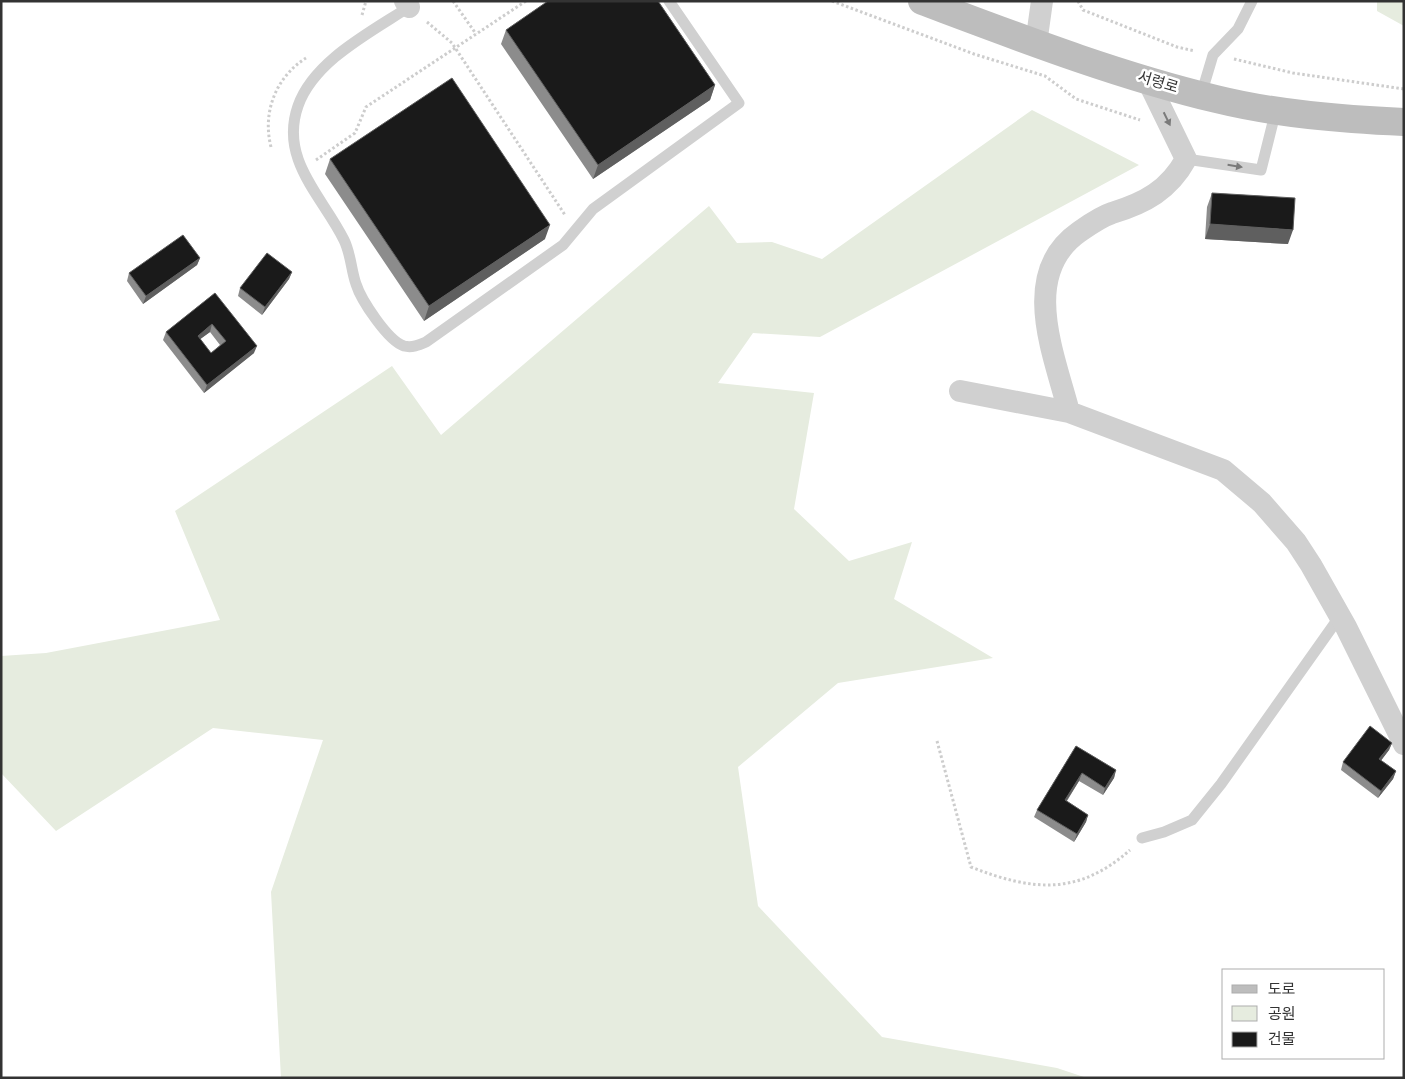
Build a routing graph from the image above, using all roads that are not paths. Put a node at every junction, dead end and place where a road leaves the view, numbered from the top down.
1 (669, 1) edge
2 (922, 1) edge
3 (1042, 1) edge
4 (1252, 1) edge
5 (411, 3) edge
6 (1036, 44) junction
7 (1147, 79) junction
8 (1201, 95) junction
9 (1276, 110) junction
10 (1404, 122) edge
11 (1186, 159) junction
12 (960, 391) dead end
13 (1069, 412) junction
14 (1340, 616) junction
15 (1404, 744) edge
16 (1142, 838) road end

1 - 5 lane
2 - 6 street, 서령로
3 - 6 street
4 - 8 lane
6 - 7 street, 서령로
7 - 8 street, 서령로
7 -> 11 street
8 - 9 street, 서령로
9 - 10 street, 서령로
11 -> 9 lane
11 - 13 street
12 - 13 street
13 - 14 street
14 - 15 street
14 - 16 lane

